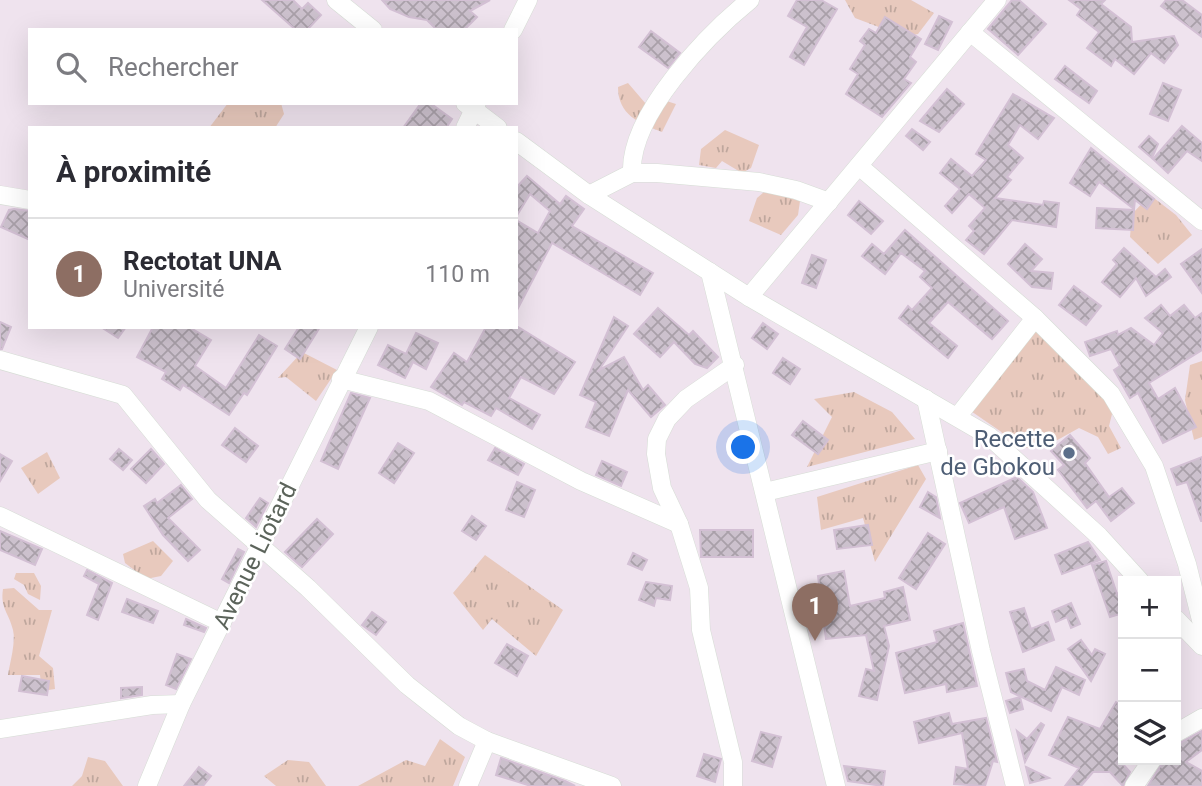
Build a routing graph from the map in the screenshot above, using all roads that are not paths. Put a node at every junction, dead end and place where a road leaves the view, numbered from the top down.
1 (336, 0) edge
2 (528, 0) edge
3 (750, 0) edge
4 (997, 0) edge
5 (371, 28) edge
6 (514, 28) edge
7 (970, 32) junction
8 (472, 105) edge
9 (466, 126) edge
10 (496, 126) edge
11 (518, 143) edge
12 (859, 166) junction
13 (632, 173) junction
14 (0, 195) edge
15 (589, 195) junction
16 (28, 200) edge
17 (829, 202) junction
18 (1202, 221) edge
19 (710, 272) junction
20 (750, 298) junction
21 (1035, 318) junction
22 (368, 329) edge
23 (0, 360) edge
24 (735, 365) junction
25 (341, 379) junction
26 (926, 398) junction
27 (958, 416) junction
28 (937, 450) junction
29 (765, 492) junction
30 (0, 516) edge
31 (680, 524) junction
32 (260, 548) junction
33 (1135, 576) edge
34 (222, 623) junction
35 (1193, 623) edge
36 (1202, 646) edge
37 (181, 704) junction
38 (1202, 718) edge
39 (0, 729) edge
40 (1181, 730) edge
41 (486, 741) junction
42 (1149, 765) edge
43 (147, 786) edge
44 (468, 786) edge
45 (612, 786) edge
46 (733, 786) edge
47 (835, 786) edge
48 (1015, 786) edge
49 (1134, 786) edge

1 - 5 street
2 - 6 street
3 - 13 street
4 - 7 street
7 - 12 street
7 - 18 street
8 - 9 street
8 - 10 street
11 - 15 street
12 - 17 street
12 - 21 street
13 - 15 street
13 - 17 street
14 - 16 street
15 - 19 street
17 - 20 street
19 - 20 street
19 - 24 street
20 - 26 street
21 - 27 street
21 - 35 street
22 - 25 street, Avenue Liotard
23 - 32 street
24 - 29 street
24 - 31 street
25 - 31 street
25 - 32 street, Avenue Liotard
26 - 27 street
26 - 28 street
27 - 33 street
28 - 29 street
28 - 48 street
29 - 47 street
30 - 34 street
31 - 46 street
32 - 34 street, Avenue Liotard
32 - 41 street
34 - 37 street, Avenue Liotard
35 - 36 street
37 - 39 street
37 - 43 street, Avenue Liotard
38 - 40 street
41 - 44 street
41 - 45 street
42 - 49 street

